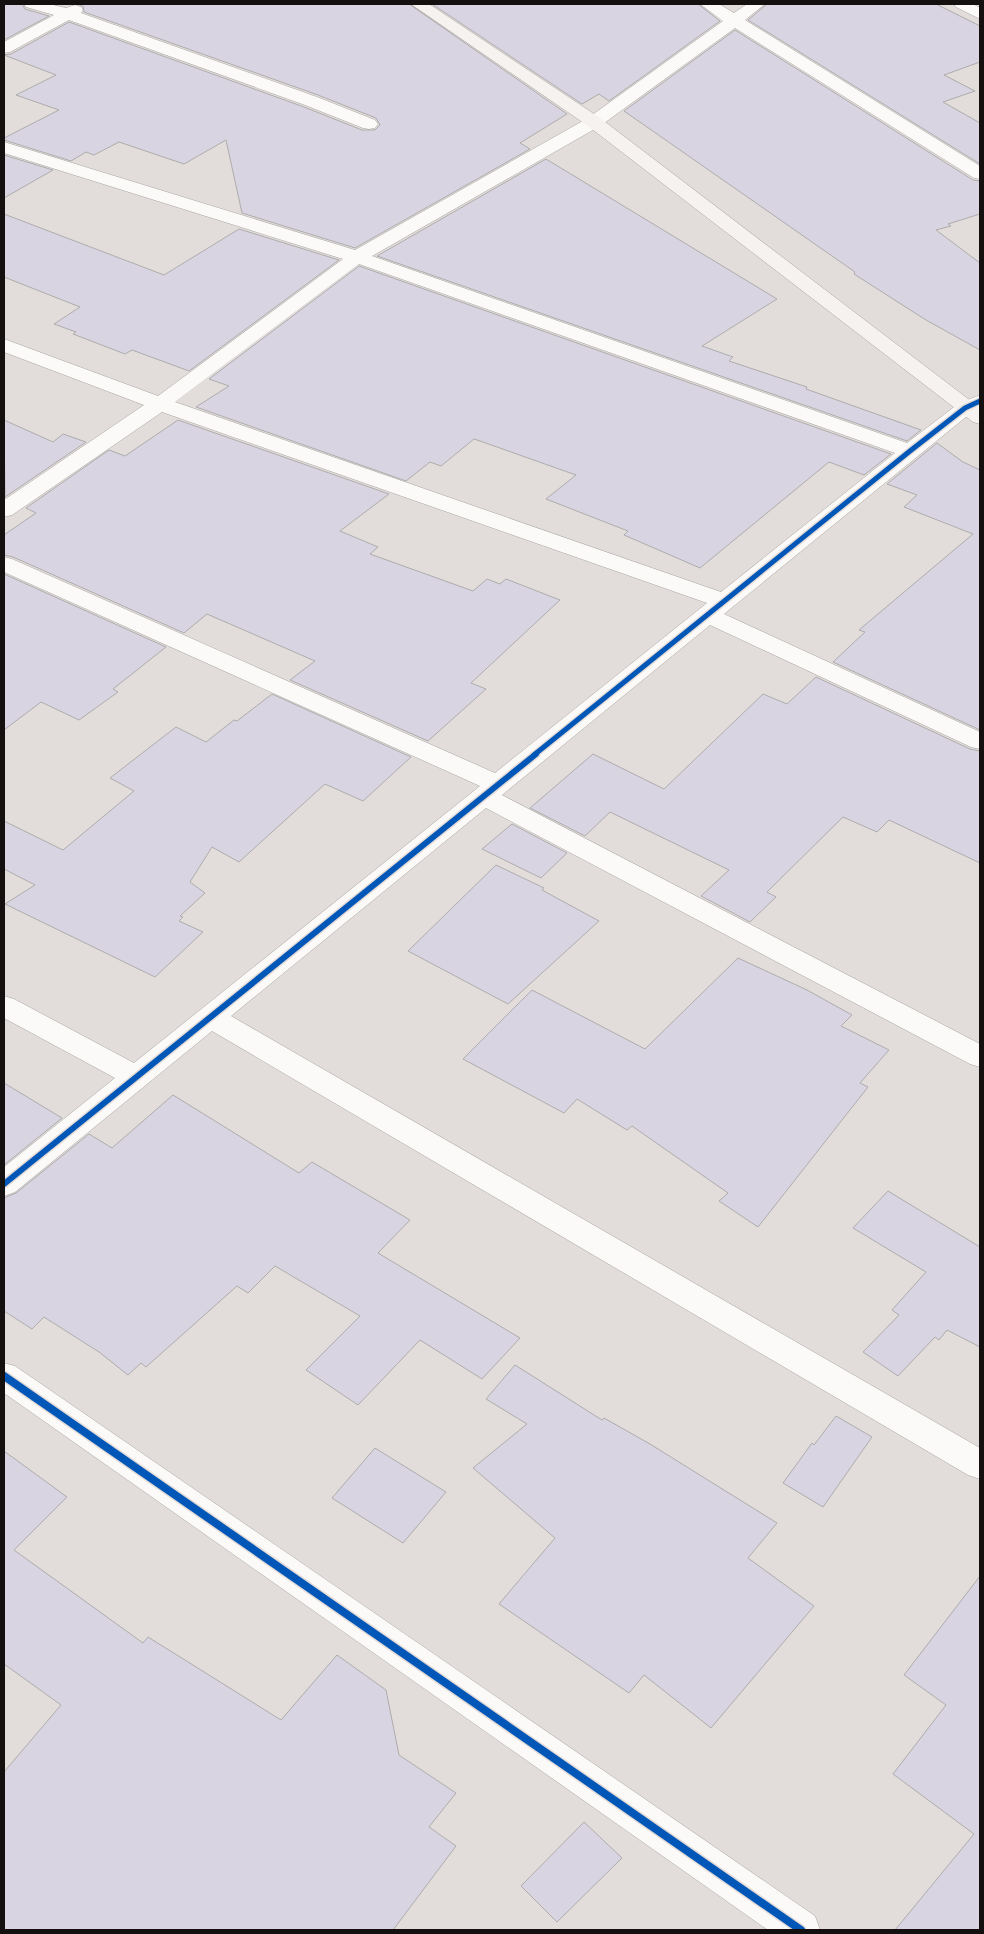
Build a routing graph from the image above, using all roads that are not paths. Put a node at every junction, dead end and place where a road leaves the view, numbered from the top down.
1 (32, 4) edge
2 (88, 4) edge
3 (418, 4) edge
4 (708, 4) edge
5 (757, 4) edge
6 (962, 4) edge
7 (68, 14) junction
8 (980, 14) edge
9 (734, 19) junction
10 (4, 48) edge
11 (594, 122) junction
12 (369, 124) dead end
13 (4, 147) edge
14 (980, 174) edge
15 (357, 257) junction
16 (4, 345) edge
17 (160, 404) junction
18 (975, 409) edge
19 (910, 451) junction
20 (4, 510) edge
21 (4, 564) edge
22 (716, 608) junction
23 (980, 741) edge
24 (491, 790) junction
25 (4, 1006) edge
26 (210, 1017) junction
27 (980, 1057) edge
28 (136, 1077) junction
29 (4, 1184) edge
30 (4, 1376) edge
31 (980, 1465) edge
32 (801, 1930) edge

1 - 7 street
2 - 7 street
3 - 11 main road
4 - 9 street
5 - 9 street
6 - 8 street
7 - 10 street
7 - 12 street
9 - 11 street
9 - 14 street
11 - 15 street
11 - 18 main road
13 - 15 street
15 - 17 street
15 - 19 street
16 - 17 street
17 - 20 street
17 - 22 street
18 - 19 street
19 - 22 street
21 - 24 street
22 - 23 street
22 - 24 street
24 - 26 street
24 - 27 street
25 - 28 street
26 - 28 street
26 - 31 street
28 - 29 street
30 - 32 street

